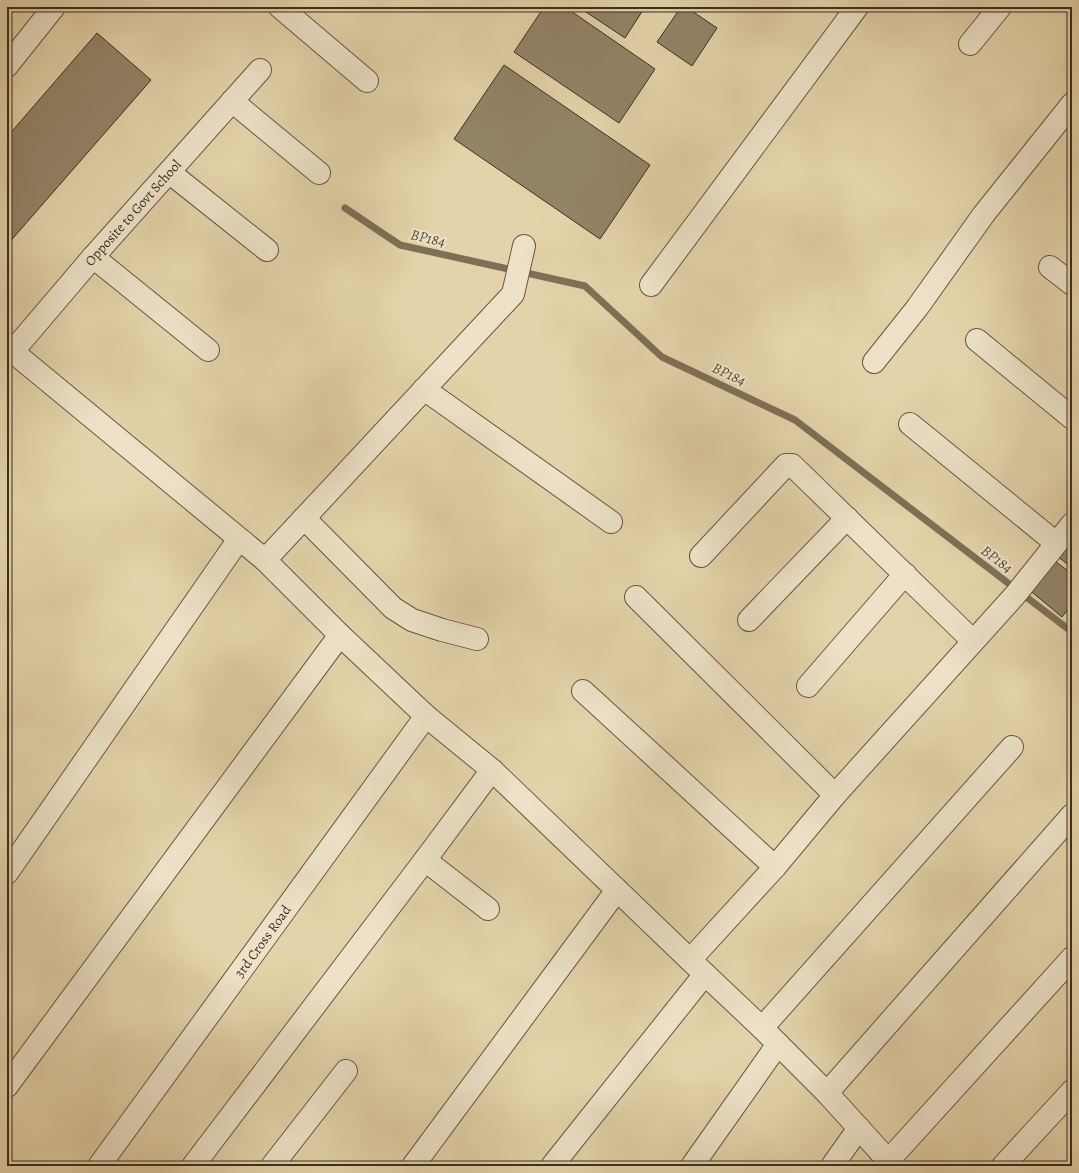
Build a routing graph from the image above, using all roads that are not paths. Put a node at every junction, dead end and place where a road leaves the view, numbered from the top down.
1 (54, 7) edge
2 (280, 7) edge
3 (857, 7) edge
4 (1000, 7) edge
5 (970, 44) dead end
6 (7, 66) edge
7 (260, 70) dead end
8 (367, 81) dead end
9 (232, 101) junction
10 (1072, 104) edge
11 (169, 172) junction
12 (319, 174) dead end
13 (524, 246) dead end
14 (267, 250) dead end
15 (93, 257) junction
16 (1050, 267) dead end
17 (1072, 284) edge
18 (651, 285) dead end
19 (977, 340) dead end
20 (10, 349) edge
21 (208, 350) dead end
22 (874, 362) dead end
23 (424, 389) junction
24 (1072, 418) edge
25 (910, 424) dead end
26 (304, 518) junction
27 (847, 518) junction
28 (611, 522) dead end
29 (1072, 524) edge
30 (239, 539) junction
31 (1056, 543) junction
32 (700, 556) dead end
33 (265, 560) junction
34 (905, 574) junction
35 (636, 598) dead end
36 (748, 620) dead end
37 (340, 635) junction
38 (477, 639) dead end
39 (973, 641) junction
40 (808, 686) dead end
41 (583, 691) dead end
42 (426, 716) junction
43 (1012, 747) dead end
44 (492, 770) junction
45 (835, 795) junction
46 (1072, 815) edge
47 (425, 860) junction
48 (775, 867) junction
49 (7, 873) edge
50 (617, 890) junction
51 (488, 909) dead end
52 (1072, 958) edge
53 (698, 967) junction
54 (762, 1028) junction
55 (778, 1044) junction
56 (346, 1071) dead end
57 (7, 1086) edge
58 (1072, 1091) edge
59 (827, 1093) junction
60 (859, 1128) junction
61 (890, 1163) edge
62 (99, 1166) edge
63 (193, 1166) edge
64 (272, 1166) edge
65 (413, 1166) edge
66 (552, 1166) edge
67 (692, 1166) edge
68 (832, 1166) edge
69 (1003, 1166) edge

1 - 6 street
2 - 8 street
3 - 18 street
4 - 5 street
7 - 9 street, Opposite to Govt School
9 - 11 street, Opposite to Govt School
9 - 12 street
10 - 22 street
11 - 14 street
11 - 15 street, Opposite to Govt School
13 - 23 street
15 - 20 street, Opposite to Govt School
15 - 21 street
16 - 17 street
19 - 24 street
20 - 30 street
23 - 26 street
23 - 28 street
25 - 31 street
26 - 33 street
26 - 38 street
27 - 32 street
27 - 34 street
27 - 36 street
29 - 31 street
30 - 33 street
30 - 49 street
31 - 39 street
33 - 37 street
34 - 39 street
34 - 40 street
35 - 45 street
37 - 42 street
37 - 57 street
39 - 45 street
41 - 48 street
42 - 44 street
42 - 62 street, 3rd Cross Road
43 - 54 street
44 - 47 street
44 - 50 street
45 - 48 street
46 - 59 street
47 - 51 street
47 - 63 street
48 - 53 street
50 - 53 street
50 - 65 street
52 - 61 street
53 - 54 street
53 - 66 street
54 - 55 street
55 - 59 street
55 - 67 street
56 - 64 street
58 - 69 street
59 - 60 street
60 - 61 street
60 - 68 street

